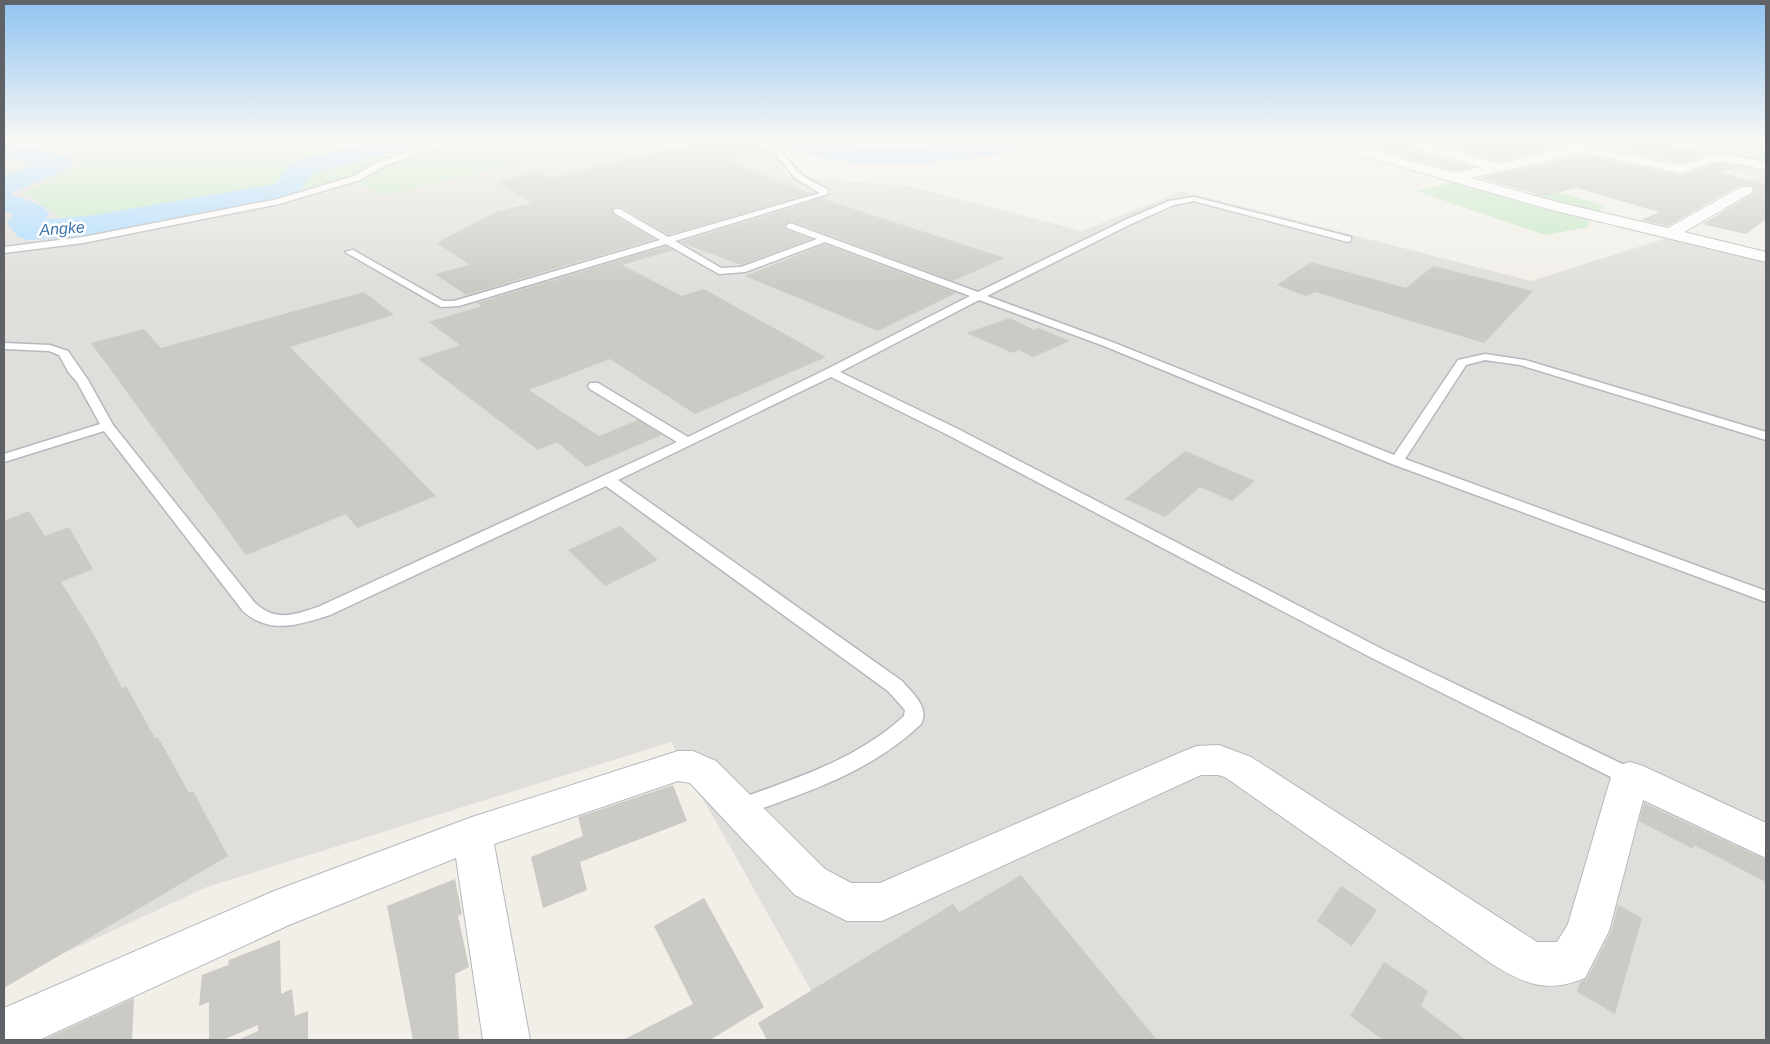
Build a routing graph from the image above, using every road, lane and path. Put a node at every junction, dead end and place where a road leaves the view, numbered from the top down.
1 (312, 191) edge
2 (824, 191) edge
3 (1499, 191) edge
4 (1745, 191) edge
5 (617, 212) dead end
6 (790, 226) dead end
7 (1670, 234) junction
8 (669, 240) junction
9 (823, 240) junction
10 (1348, 240) dead end
11 (4, 250) edge
12 (350, 252) dead end
13 (1766, 257) edge
14 (978, 295) junction
15 (4, 346) edge
16 (830, 372) junction
17 (594, 386) dead end
18 (107, 426) junction
19 (1766, 436) edge
20 (687, 442) junction
21 (4, 458) edge
22 (1397, 461) junction
23 (608, 480) junction
24 (1766, 597) edge
25 (1630, 777) junction
26 (736, 808) junction
27 (472, 834) junction
28 (1766, 842) edge
29 (4, 1032) edge
30 (508, 1040) edge

1 - 11 lane
2 - 8 lane
3 - 7 street
4 - 7 street
5 - 8 lane
6 - 9 lane
7 - 13 street
8 - 9 lane
8 - 12 lane
9 - 14 lane
10 - 14 lane
14 - 16 lane
14 - 22 lane
15 - 18 lane
16 - 20 lane
16 - 25 lane
17 - 20 lane
18 - 21 lane
18 - 23 lane
19 - 22 lane
20 - 23 lane
22 - 24 lane
23 - 26 lane
25 - 26 street
25 - 28 street
26 - 27 street
27 - 29 street
27 - 30 street

